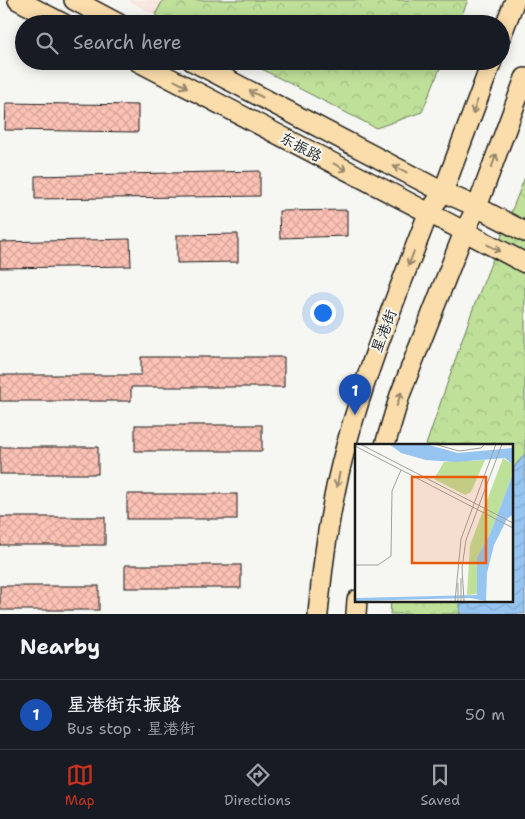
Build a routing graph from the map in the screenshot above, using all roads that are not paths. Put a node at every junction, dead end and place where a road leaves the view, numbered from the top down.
1 (18, 0) edge
2 (74, 0) edge
3 (515, 0) edge
4 (47, 15) edge
5 (103, 15) edge
6 (509, 15) edge
7 (155, 70) edge
8 (209, 70) edge
9 (489, 70) edge
10 (525, 78) edge
11 (443, 192) junction
12 (477, 207) junction
13 (428, 214) junction
14 (464, 232) junction
15 (525, 232) edge
16 (525, 263) edge
17 (385, 444) edge
18 (318, 614) edge

1 - 4 main road
2 - 5 main road
3 - 6 main road
7 -> 13 main road, 东振路
11 -> 8 main road, 东振路
9 -> 11 main road, 星港街
12 -> 10 main road
11 - 12 main road, 东振路
11 - 13 main road, 星港街
12 - 14 main road
12 - 15 main road, 东振路
13 - 14 main road, 东振路
13 -> 18 main road, 星港街
14 -> 16 main road, 东振路
17 -> 14 main road

